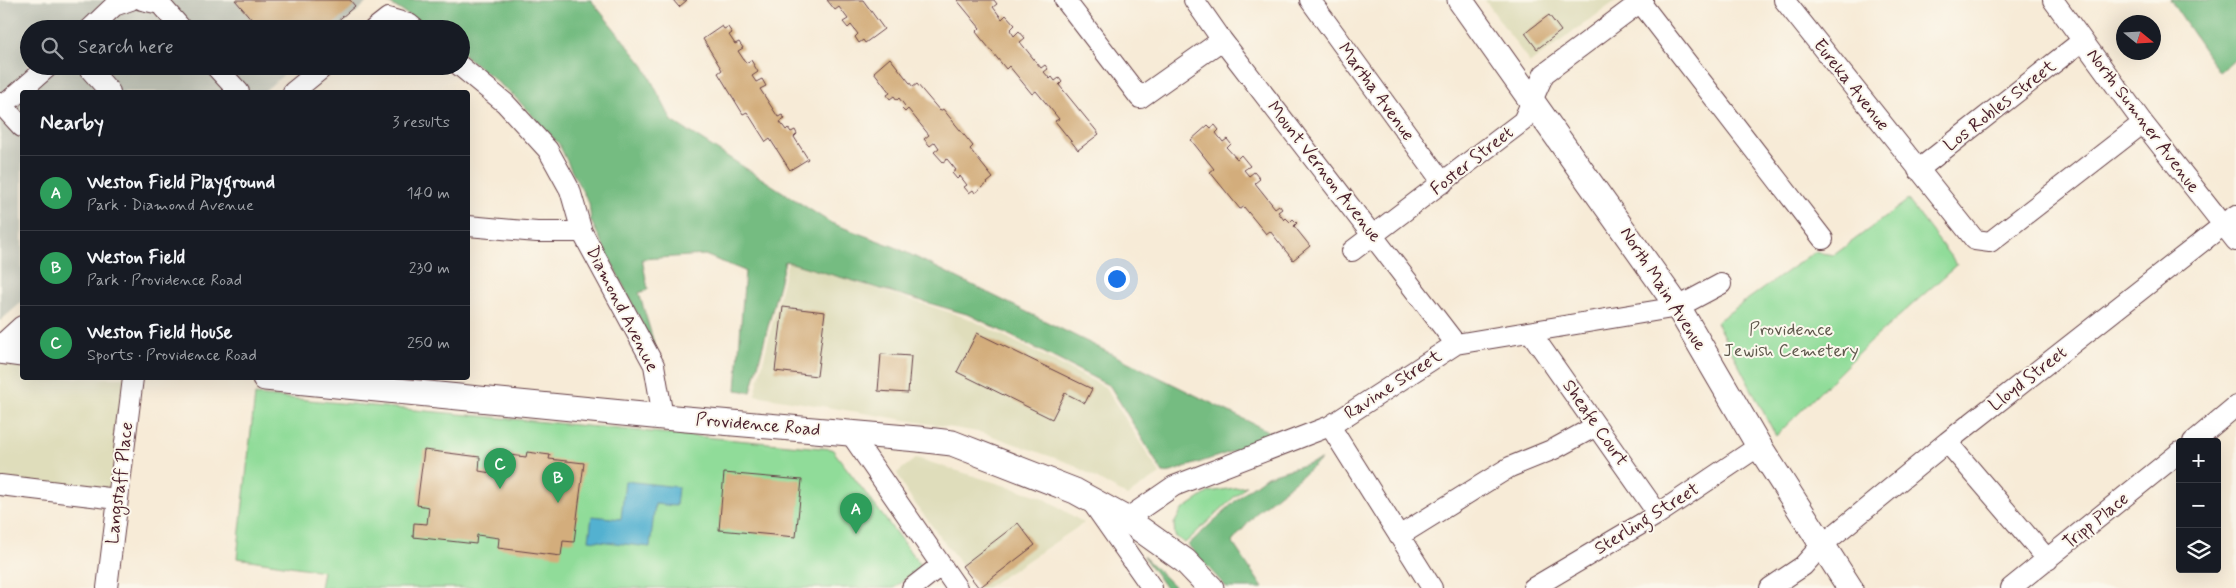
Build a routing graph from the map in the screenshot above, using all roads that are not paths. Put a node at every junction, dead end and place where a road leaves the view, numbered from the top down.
1 (131, 0) edge
2 (142, 0) edge
3 (1065, 0) edge
4 (1194, 0) edge
5 (1310, 0) edge
6 (1460, 0) edge
7 (1784, 0) edge
8 (2052, 0) edge
9 (1642, 1) edge
10 (99, 20) edge
11 (174, 20) edge
12 (1222, 40) junction
13 (2082, 41) junction
14 (470, 74) edge
15 (38, 75) edge
16 (95, 75) edge
17 (223, 75) edge
18 (314, 75) edge
19 (108, 90) edge
20 (237, 90) edge
21 (295, 90) edge
22 (1532, 98) junction
23 (2, 104) edge
24 (2143, 123) junction
25 (20, 125) edge
26 (1918, 170) junction
27 (1443, 183) junction
28 (2230, 220) edge
29 (470, 226) edge
30 (582, 232) junction
31 (1374, 236) junction
32 (1823, 239) dead end
33 (2236, 241) edge
34 (1352, 251) dead end
35 (1721, 284) dead end
36 (1678, 307) junction
37 (20, 328) edge
38 (1531, 333) junction
39 (1456, 344) junction
40 (0, 346) edge
41 (0, 351) edge
42 (20, 354) edge
43 (133, 380) edge
44 (285, 380) edge
45 (2236, 406) edge
46 (662, 417) junction
47 (1330, 426) junction
48 (1596, 426) junction
49 (850, 433) junction
50 (2197, 438) edge
51 (1947, 442) junction
52 (1759, 446) junction
53 (2176, 455) edge
54 (0, 485) edge
55 (117, 499) junction
56 (1089, 499) junction
57 (1658, 514) junction
58 (1126, 519) junction
59 (1399, 536) junction
60 (1822, 544) junction
61 (2048, 560) junction
62 (940, 566) junction
63 (107, 588) edge
64 (912, 588) edge
65 (957, 588) edge
66 (1152, 588) edge
67 (1211, 588) edge
68 (1432, 588) edge
69 (1533, 588) edge
70 (1770, 588) edge
71 (1850, 588) edge
72 (2011, 588) edge

1 - 10 street
2 - 11 street
3 - 12 street
4 - 12 street, Mount Vernon Avenue
5 - 27 street, Martha Avenue
6 - 22 main road, North Main Avenue
7 - 26 street, Eureka Avenue
8 - 13 street, North Sumner Avenue
9 - 22 street, Foster Street
9 - 32 street
12 - 31 street, Mount Vernon Avenue
13 - 24 street, North Sumner Avenue
13 - 26 street, Los Robles Street
14 - 30 street, Diamond Avenue
15 - 23 street
16 - 19 street
17 - 20 street
18 - 21 street
22 - 27 street, Foster Street
22 - 36 main road, North Main Avenue
23 - 25 street
24 - 26 street, Eureka Avenue
24 - 28 street, North Sumner Avenue
27 - 31 street, Foster Street
28 - 33 street, North Sumner Avenue
28 - 51 street, Lloyd Street
29 - 30 street
30 - 46 street, Diamond Avenue
31 - 34 street, Foster Street
31 - 39 street, Mount Vernon Avenue
35 - 36 street, Ravine Street
36 - 38 street, Ravine Street
36 - 52 main road, North Main Avenue
37 - 40 street
38 - 39 street, Ravine Street
38 - 48 street, Sheafe Court
39 - 47 street, Ravine Street
41 - 42 main road
43 - 55 street, Langstaff Place
44 - 46 main road, Providence Road
45 - 50 street
46 - 49 main road, Providence Road
47 - 58 street, Ravine Street
47 - 59 street
48 - 57 street, Sheafe Court
48 - 59 street
49 - 56 main road, Providence Road
49 - 62 street
51 - 60 street, Lloyd Street
51 - 61 street
52 - 57 street, Sterling Street
52 - 60 main road, North Main Avenue
53 - 61 street, Tripp Place
54 - 55 street
55 - 63 street, Langstaff Place
56 - 58 main road, Providence Road
56 - 66 street
57 - 69 street, Sterling Street
58 - 67 main road, Providence Road
59 - 68 street
60 - 70 street, Lloyd Street
60 - 71 main road, North Main Avenue
61 - 72 street, Tripp Place
62 - 64 street
62 - 65 street

